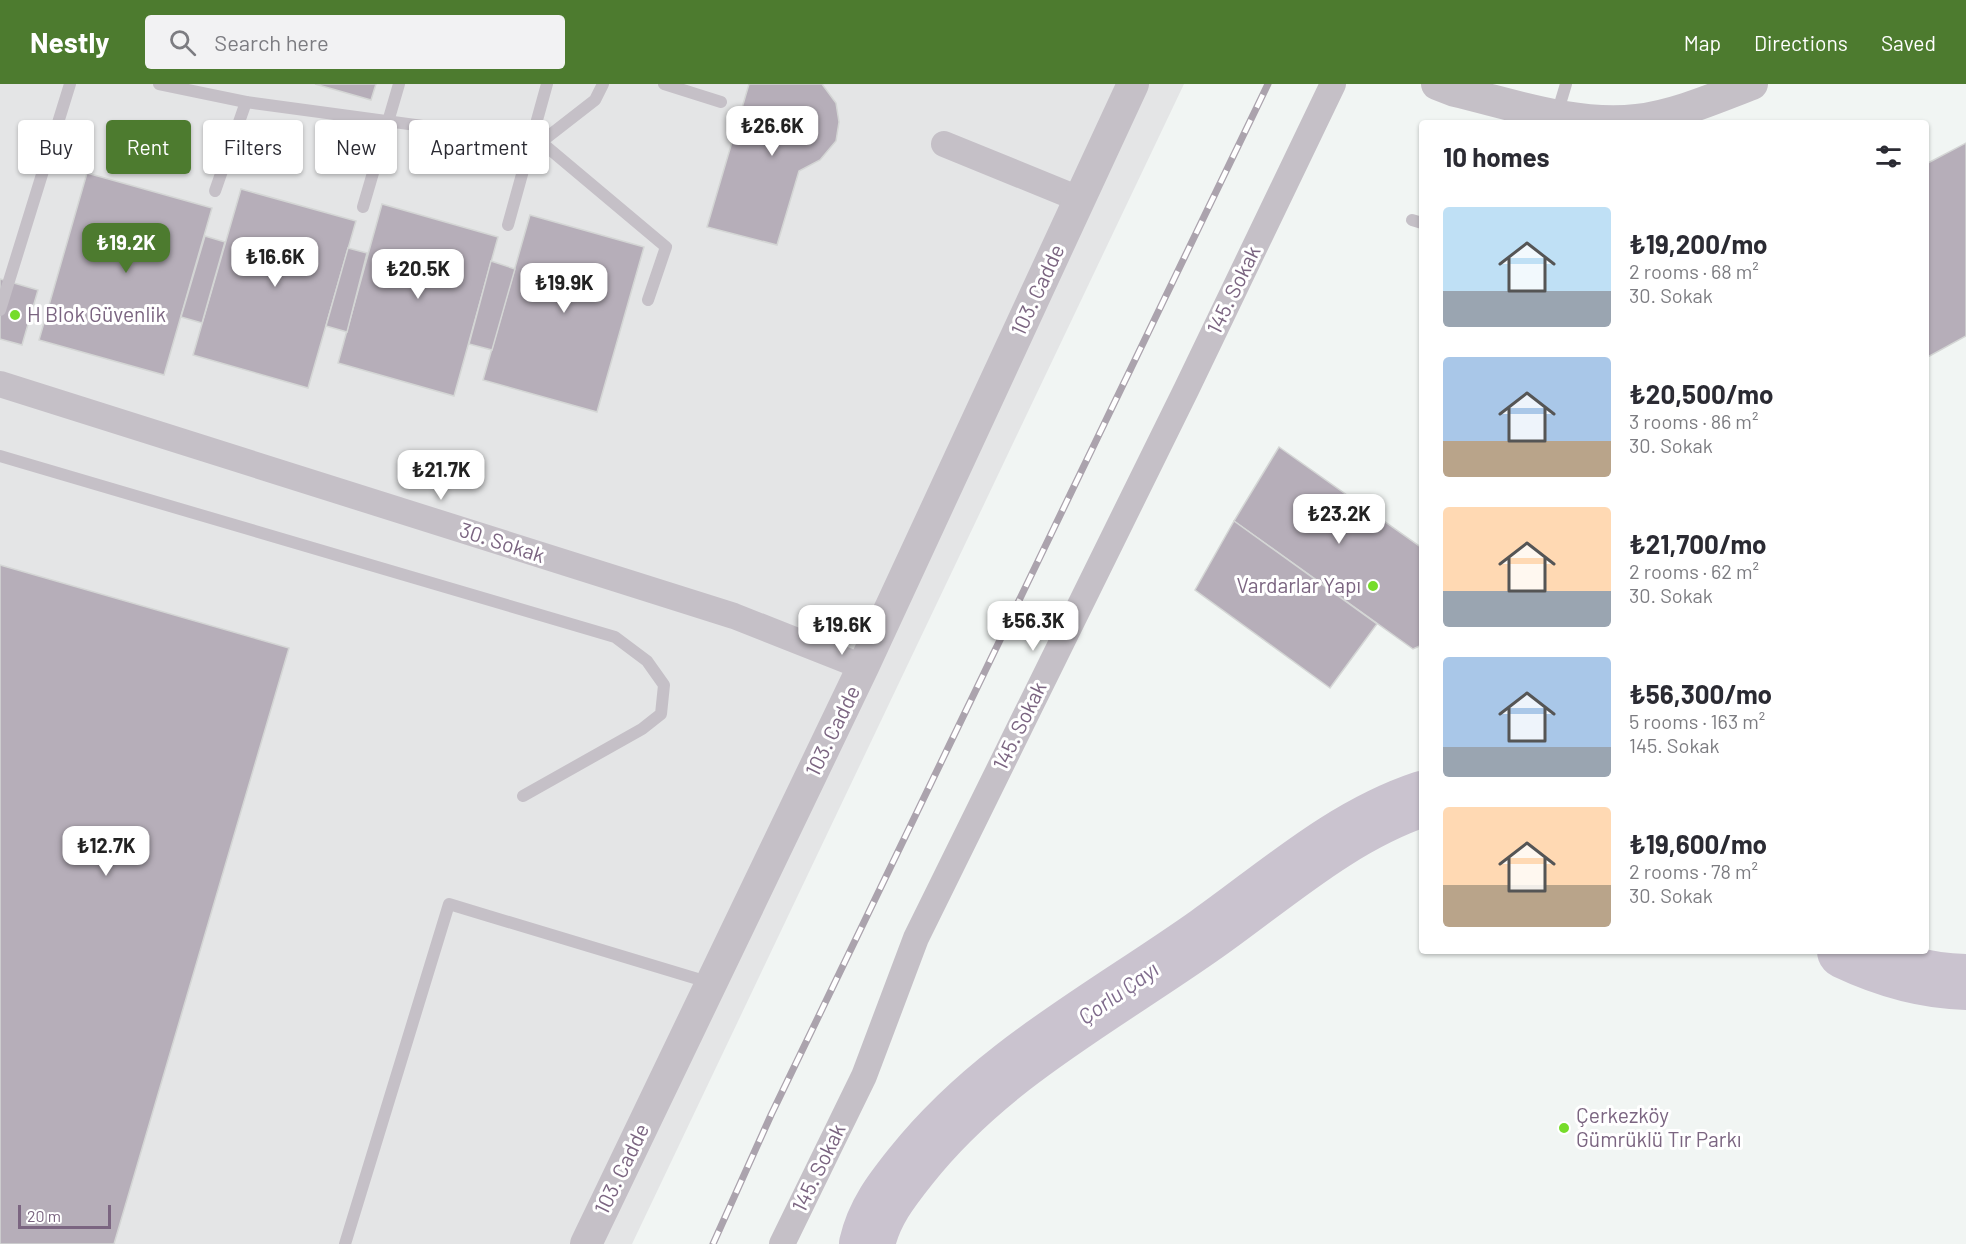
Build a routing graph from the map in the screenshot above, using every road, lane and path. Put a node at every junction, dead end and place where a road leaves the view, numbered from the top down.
1 (70, 84) edge
2 (159, 84) edge
3 (399, 84) edge
4 (547, 84) edge
5 (603, 84) edge
6 (664, 84) edge
7 (1133, 84) edge
8 (1333, 84) edge
9 (1437, 84) edge
10 (1566, 84) edge
11 (1752, 84) edge
12 (246, 102) junction
13 (721, 102) dead end
14 (1691, 115) edge
15 (1557, 116) junction
16 (381, 120) edge
17 (388, 120) edge
18 (540, 120) edge
19 (1578, 120) edge
20 (1652, 120) edge
21 (549, 132) edge
22 (944, 144) dead end
23 (549, 152) edge
24 (373, 174) edge
25 (525, 174) edge
26 (215, 191) dead end
27 (1079, 200) junction
28 (363, 207) dead end
29 (508, 225) dead end
30 (648, 300) dead end
31 (0, 310) edge
32 (0, 384) edge
33 (0, 456) edge
34 (864, 667) junction
35 (524, 796) dead end
36 (712, 984) junction
37 (345, 1244) edge
38 (586, 1244) edge
39 (782, 1244) edge

1 - 31 lane
2 - 12 lane
3 - 17 lane
4 - 18 lane
5 - 21 lane
6 - 13 lane
7 - 27 street, 103. Cadde
8 - 39 street, 145. Sokak
9 - 15 street
10 - 15 lane
11 - 14 street
12 - 16 lane
12 - 26 lane
14 - 20 street
15 - 19 street
22 - 27 street
23 - 30 lane
24 - 28 lane
25 - 29 lane
27 - 34 street, 103. Cadde
32 - 34 street, 30. Sokak
33 - 35 lane
34 - 36 street, 103. Cadde
36 - 37 lane
36 - 38 street, 103. Cadde

